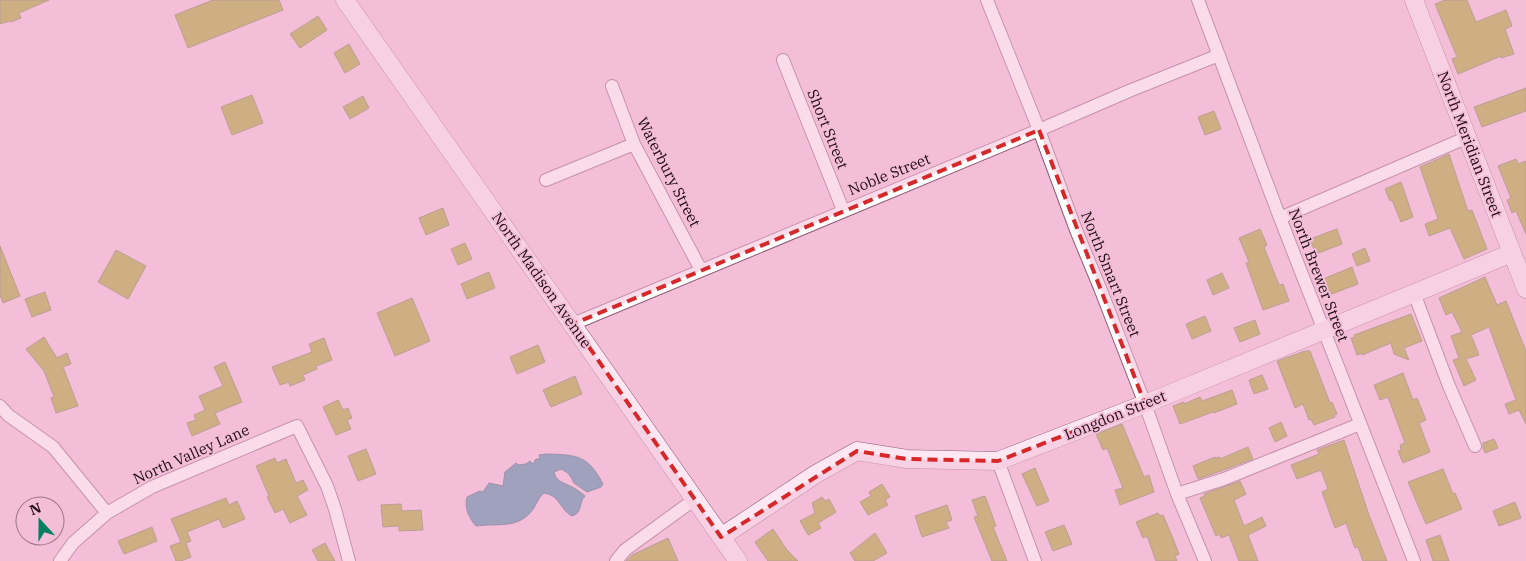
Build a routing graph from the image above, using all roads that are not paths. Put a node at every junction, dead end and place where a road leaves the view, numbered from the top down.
1 (345, 0) edge
2 (987, 0) edge
3 (1198, 0) edge
4 (1414, 0) edge
5 (1219, 56) junction
6 (783, 60) dead end
7 (612, 86) dead end
8 (1039, 130) junction
9 (1468, 137) junction
10 (634, 144) junction
11 (546, 180) dead end
12 (842, 210) junction
13 (1280, 218) junction
14 (1512, 253) junction
15 (702, 270) junction
16 (1526, 289) edge
17 (1414, 293) junction
18 (573, 324) junction
19 (1323, 330) junction
20 (1145, 404) junction
21 (0, 406) edge
22 (1360, 424) junction
23 (1475, 446) dead end
24 (998, 461) junction
25 (1177, 494) junction
26 (695, 499) junction
27 (107, 513) junction
28 (721, 537) junction
29 (60, 561) edge
30 (350, 561) edge
31 (616, 561) edge
32 (738, 561) edge
33 (1035, 561) edge
34 (1205, 561) edge
35 (1414, 561) edge

1 - 18 main road, North Madison Avenue
2 - 8 street, North Smart Street
3 - 5 street, North Brewer Street
4 - 9 main road, North Meridian Street
5 - 8 street, Noble Street
5 - 13 street, North Brewer Street
6 - 12 street, Short Street
7 - 10 street, Waterbury Street
8 - 12 street, Noble Street
8 - 20 street, North Smart Street
9 - 13 street
9 - 14 main road, North Meridian Street
10 - 11 street
10 - 15 street, Waterbury Street
12 - 15 street, Noble Street
13 - 19 street, North Brewer Street
14 - 16 main road, North Meridian Street
14 - 17 main road, Longdon Street
15 - 18 street, Noble Street
17 - 19 main road, Longdon Street
17 - 23 street
18 - 26 main road, North Madison Avenue
19 - 20 main road, Longdon Street
19 - 22 street, North Brewer Street
20 - 24 main road, Longdon Street
20 - 25 street, North Smart Street
21 - 27 street
22 - 25 street
22 - 35 street, North Brewer Street
24 - 28 main road, Longdon Street
24 - 33 street
25 - 34 street, North Smart Street
26 - 28 main road, North Madison Avenue
26 - 31 street
27 - 29 street, North Valley Lane
27 - 30 street, North Valley Lane
28 - 32 main road, North Madison Avenue

